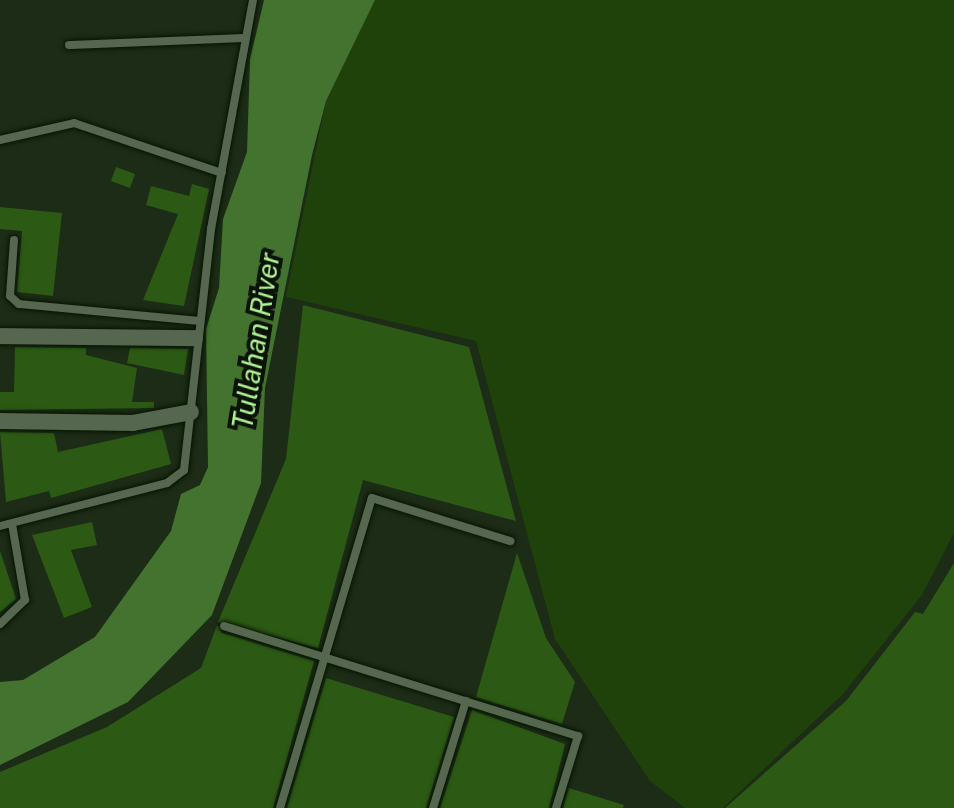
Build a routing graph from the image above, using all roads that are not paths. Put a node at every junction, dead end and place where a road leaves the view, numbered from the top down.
1 (253, 0) edge
2 (246, 38) junction
3 (69, 45) dead end
4 (0, 140) edge
5 (222, 173) junction
6 (14, 240) dead end
7 (196, 330) junction
8 (0, 336) edge
9 (191, 412) junction
10 (0, 421) edge
11 (12, 524) junction
12 (0, 526) edge
13 (510, 541) dead end
14 (0, 624) edge
15 (224, 626) dead end
16 (325, 657) junction
17 (466, 701) junction
18 (280, 808) edge
19 (433, 808) edge
20 (556, 808) edge

1 - 2 lane
2 - 3 lane
2 - 5 lane
4 - 5 lane
5 - 7 lane
6 - 7 lane
7 - 8 street
7 - 9 lane
9 - 10 street
9 - 11 lane
11 - 12 lane
11 - 14 lane
13 - 16 lane
15 - 16 lane
16 - 17 lane
16 - 18 lane
17 - 19 lane
17 - 20 lane

